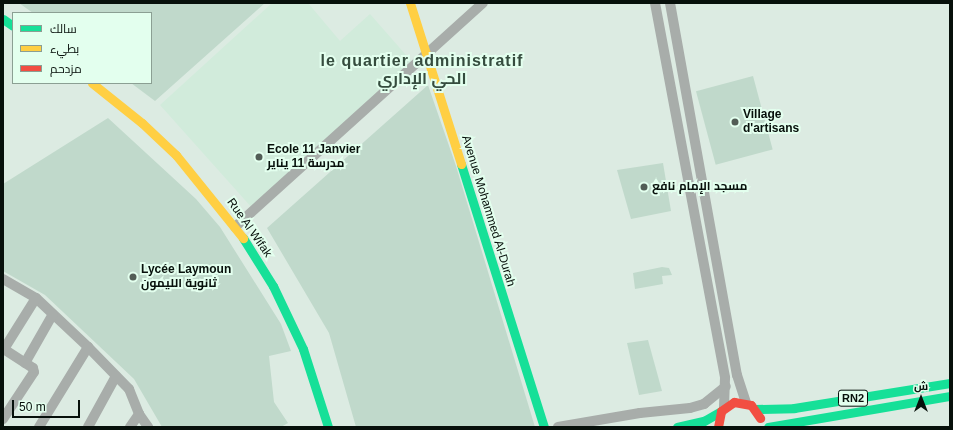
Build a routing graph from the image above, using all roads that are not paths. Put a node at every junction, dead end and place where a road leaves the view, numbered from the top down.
1 (410, 3) edge
2 (419, 3) edge
3 (483, 3) edge
4 (655, 3) edge
5 (670, 3) edge
6 (3, 19) edge
7 (12, 25) edge
8 (430, 53) junction
9 (93, 84) edge
10 (235, 227) junction
11 (3, 279) edge
12 (36, 298) junction
13 (53, 314) junction
14 (518, 331) junction
15 (88, 347) junction
16 (4, 350) edge
17 (25, 363) junction
18 (116, 376) junction
19 (950, 383) edge
20 (726, 386) junction
21 (950, 396) edge
22 (746, 403) junction
23 (722, 409) junction
24 (755, 409) junction
25 (139, 414) junction
26 (3, 419) edge
27 (39, 427) edge
28 (88, 427) edge
29 (130, 427) edge
30 (148, 427) edge
31 (328, 427) edge
32 (544, 427) edge
33 (552, 427) edge
34 (558, 427) edge
35 (677, 427) edge
36 (718, 427) edge
37 (760, 427) edge
38 (768, 427) edge

1 - 8 main road, Avenue Mohammed Al-Durah
2 - 8 main road, Avenue Mohammed Al-Durah
3 - 8 street
4 - 20 street
5 - 22 street
6 - 7 main road
8 - 10 street
8 - 14 main road, Avenue Mohammed Al-Durah
9 - 10 main road, Rue Al Wifak
10 - 31 main road, Rue Al Wifak
11 - 12 street
12 - 13 street
12 - 16 street
13 - 15 street
13 - 17 street
14 - 32 main road, Avenue Mohammed Al-Durah
14 - 33 main road, Avenue Mohammed Al-Durah
15 - 18 street
15 - 27 street
16 - 17 street
17 - 26 street
18 - 25 street
18 - 28 street
19 - 24 main road, RN2
20 - 23 street
20 - 34 street
21 - 38 main road, RN2
22 - 23 main road
22 - 24 main road
23 - 35 main road
23 - 36 main road
24 - 37 main road
25 - 29 street
25 - 30 street

